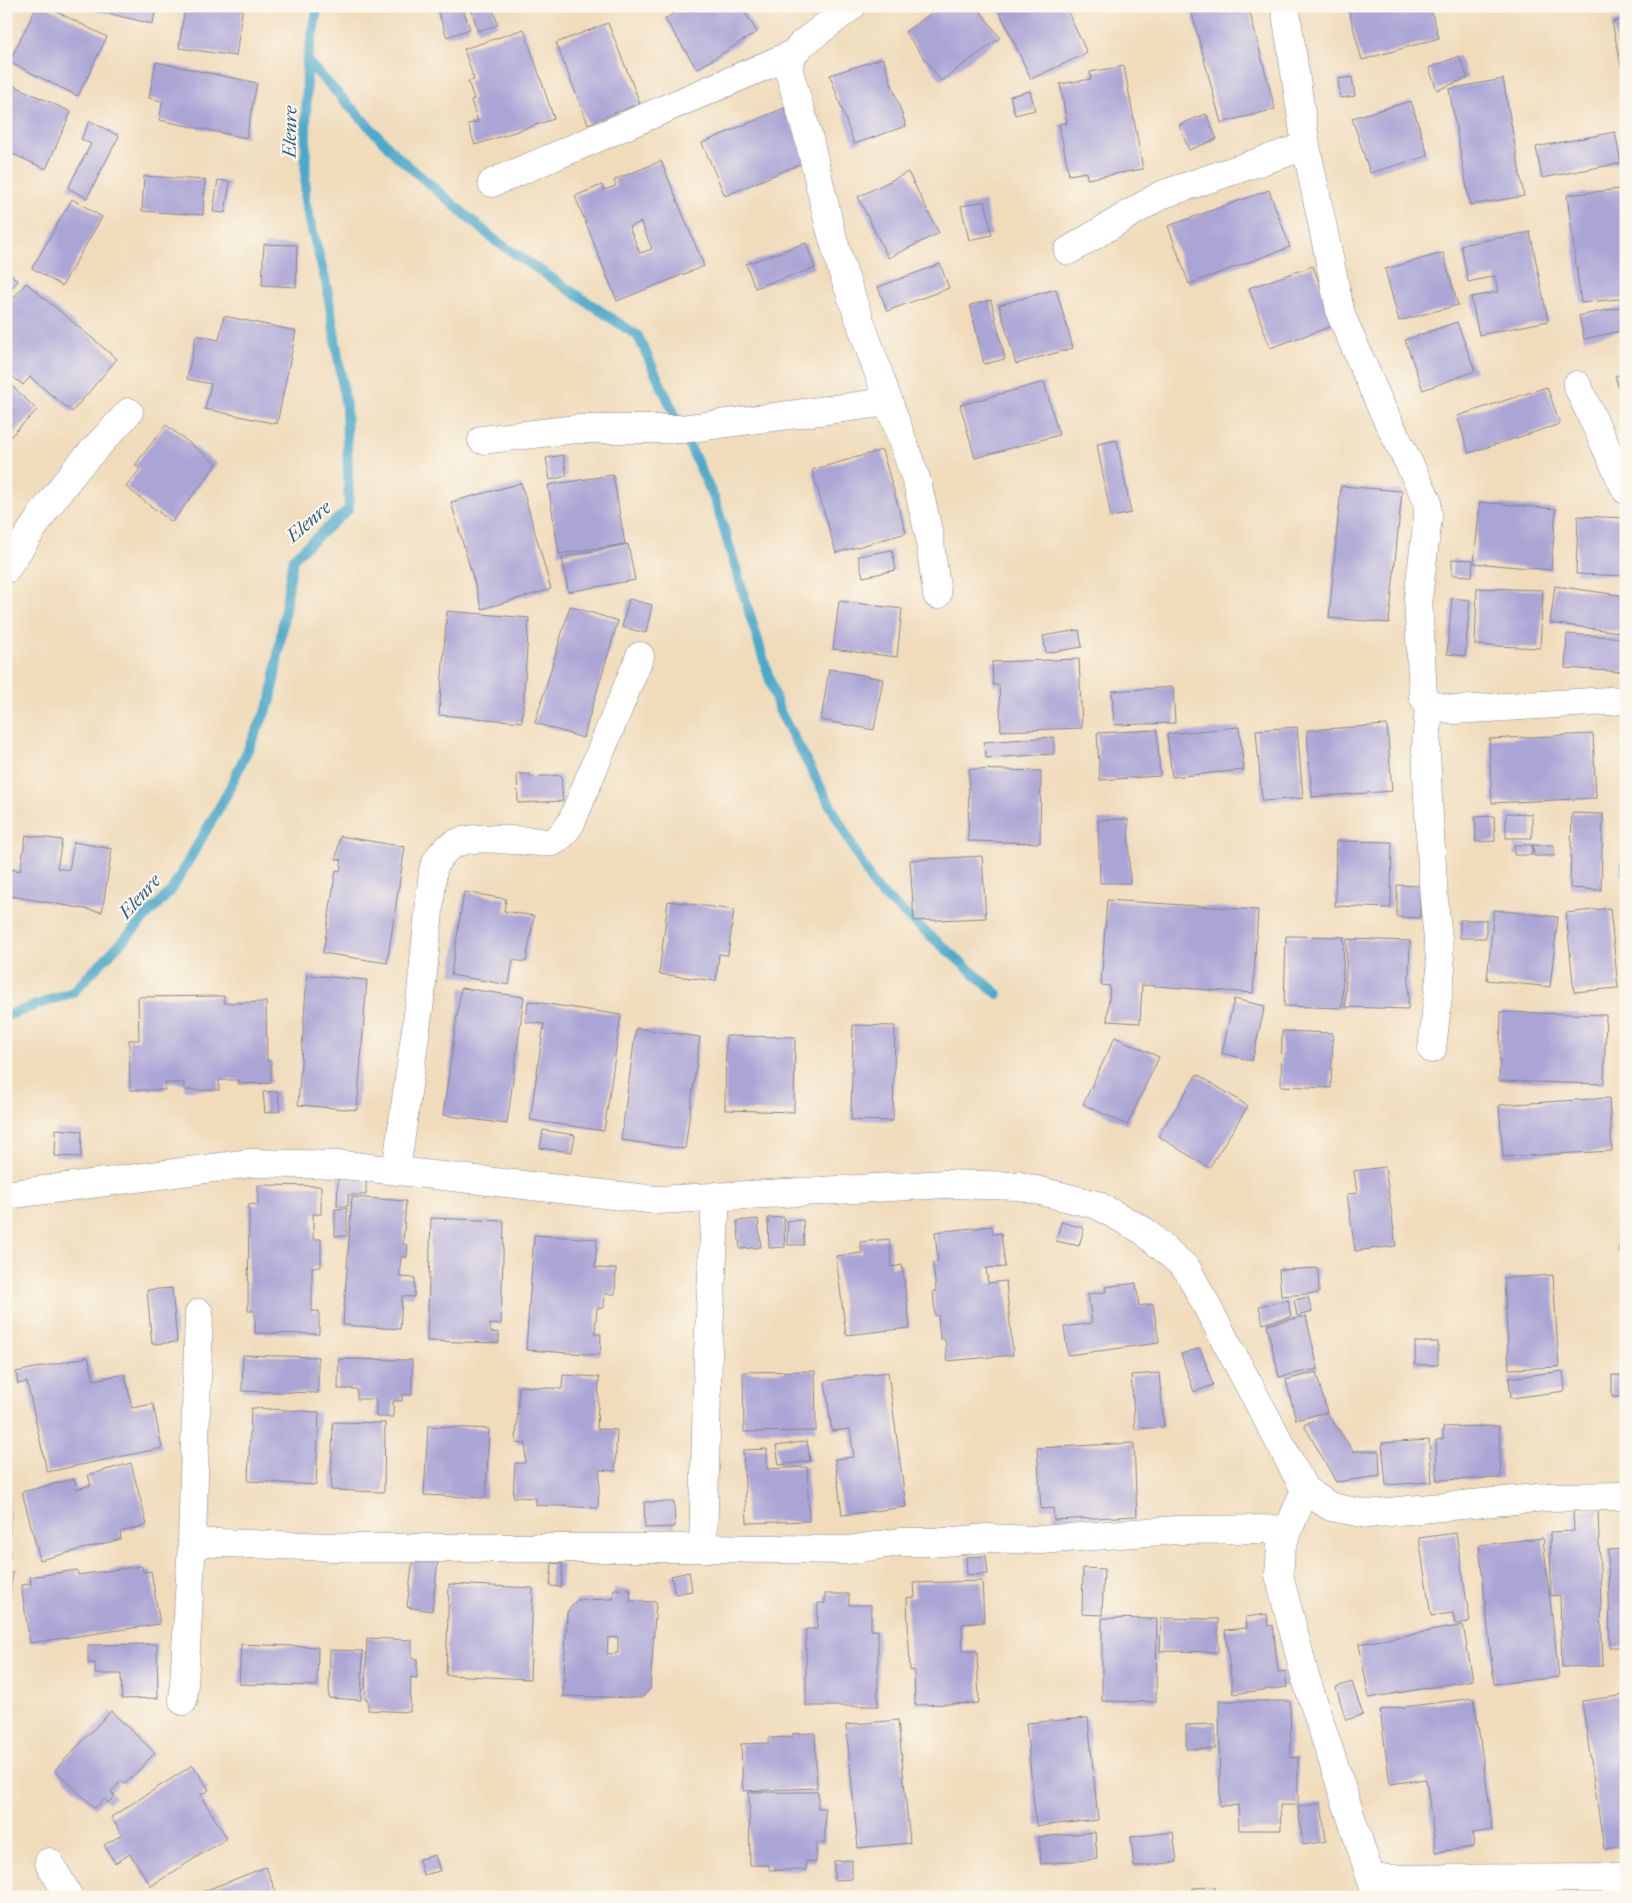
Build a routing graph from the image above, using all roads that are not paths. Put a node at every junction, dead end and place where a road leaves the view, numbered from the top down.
1 (852, 6) edge
2 (1285, 6) edge
3 (793, 54) junction
4 (1306, 146) junction
5 (492, 183) dead end
6 (1068, 251) dead end
7 (1577, 385) dead end
8 (888, 402) junction
9 (129, 412) dead end
10 (482, 440) dead end
11 (1626, 490) edge
12 (6, 569) edge
13 (937, 595) dead end
14 (640, 656) dead end
15 (1626, 700) edge
16 (1430, 704) junction
17 (1432, 1049) dead end
18 (396, 1171) junction
19 (6, 1196) edge
20 (716, 1196) junction
21 (199, 1313) dead end
22 (1305, 1490) junction
23 (1626, 1496) edge
24 (1289, 1529) junction
25 (192, 1542) junction
26 (703, 1548) junction
27 (183, 1701) dead end
28 (49, 1862) dead end
29 (1626, 1878) edge
30 (1374, 1888) edge
31 (69, 1897) edge

1 - 3 street
2 - 4 street
3 - 5 street
3 - 8 street
4 - 6 street
4 - 16 street
7 - 11 street
8 - 10 street
8 - 13 street
9 - 12 street
14 - 18 street
15 - 16 street
16 - 17 street
18 - 19 street
18 - 20 street
20 - 22 street
20 - 26 street
21 - 25 street
22 - 23 street
22 - 24 street
24 - 26 street
24 - 30 street
25 - 26 street
25 - 27 street
28 - 31 street
29 - 30 street

